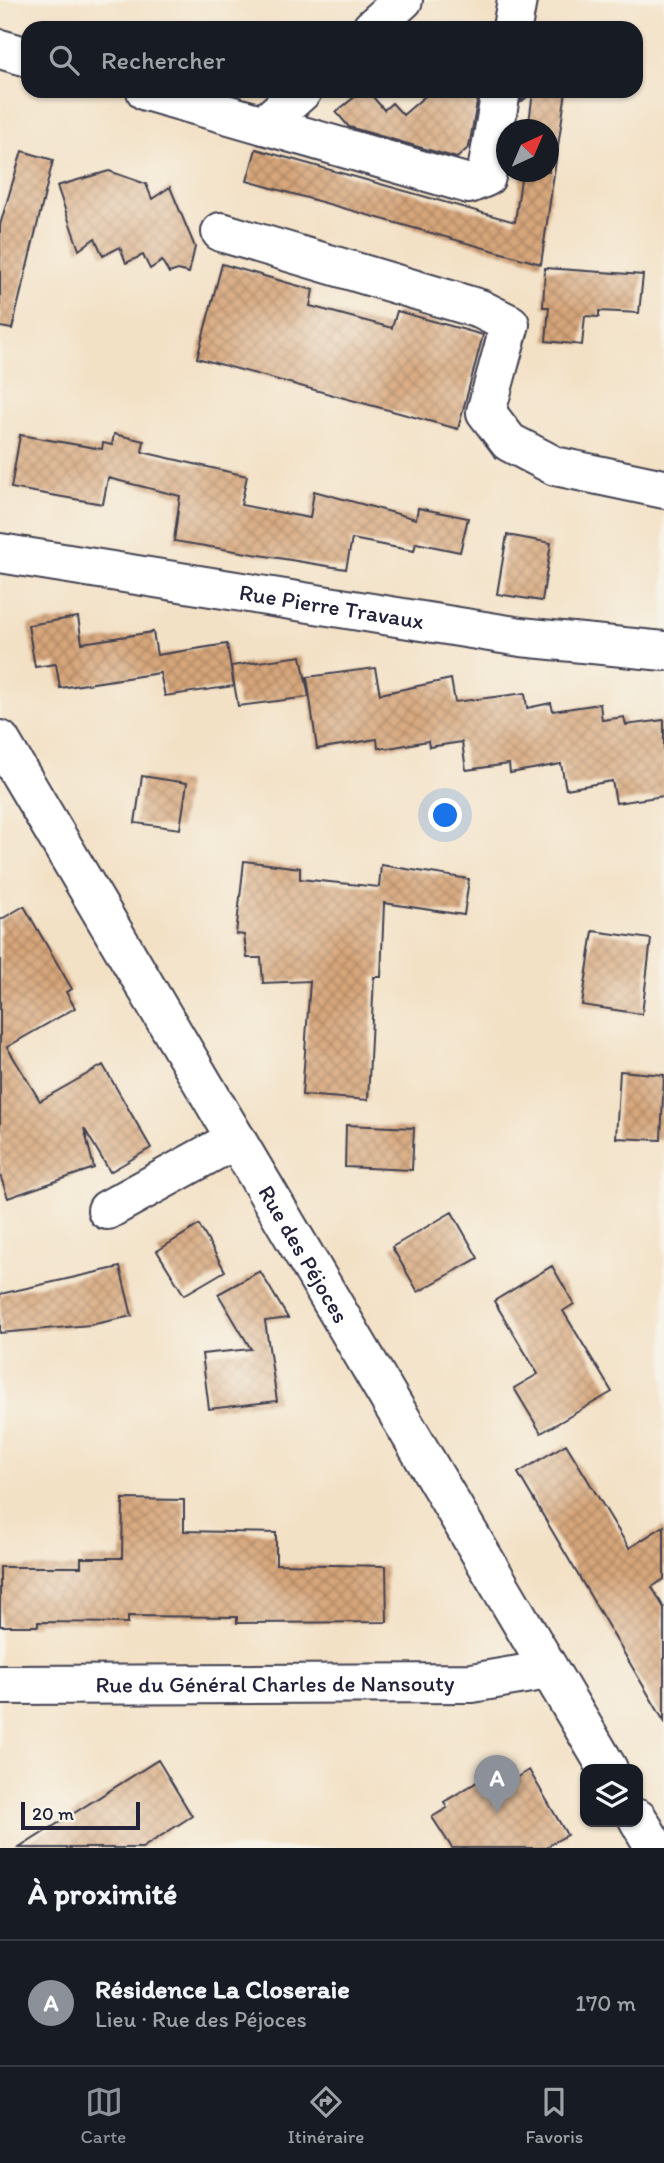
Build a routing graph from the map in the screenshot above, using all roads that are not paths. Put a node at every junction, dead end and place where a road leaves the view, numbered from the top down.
1 (403, 0) edge
2 (517, 0) edge
3 (380, 21) edge
4 (513, 21) edge
5 (0, 49) edge
6 (21, 55) edge
7 (170, 98) edge
8 (294, 98) edge
9 (500, 98) edge
10 (264, 125) junction
11 (221, 232) dead end
12 (664, 489) edge
13 (0, 553) edge
14 (664, 651) edge
15 (0, 740) edge
16 (236, 1139) junction
17 (107, 1210) dead end
18 (548, 1670) junction
19 (0, 1685) edge
20 (605, 1764) edge
21 (643, 1827) edge
22 (655, 1848) edge

1 - 3 street
2 - 4 street
5 - 6 street
7 - 10 street
8 - 10 street
9 - 10 street
11 - 12 street
13 - 14 street, Rue Pierre Travaux
15 - 16 street, Rue des Péjoces
16 - 17 street
16 - 18 street, Rue des Péjoces
18 - 19 street, Rue du Général Charles de Nansouty
18 - 20 street, Rue des Péjoces
21 - 22 street

